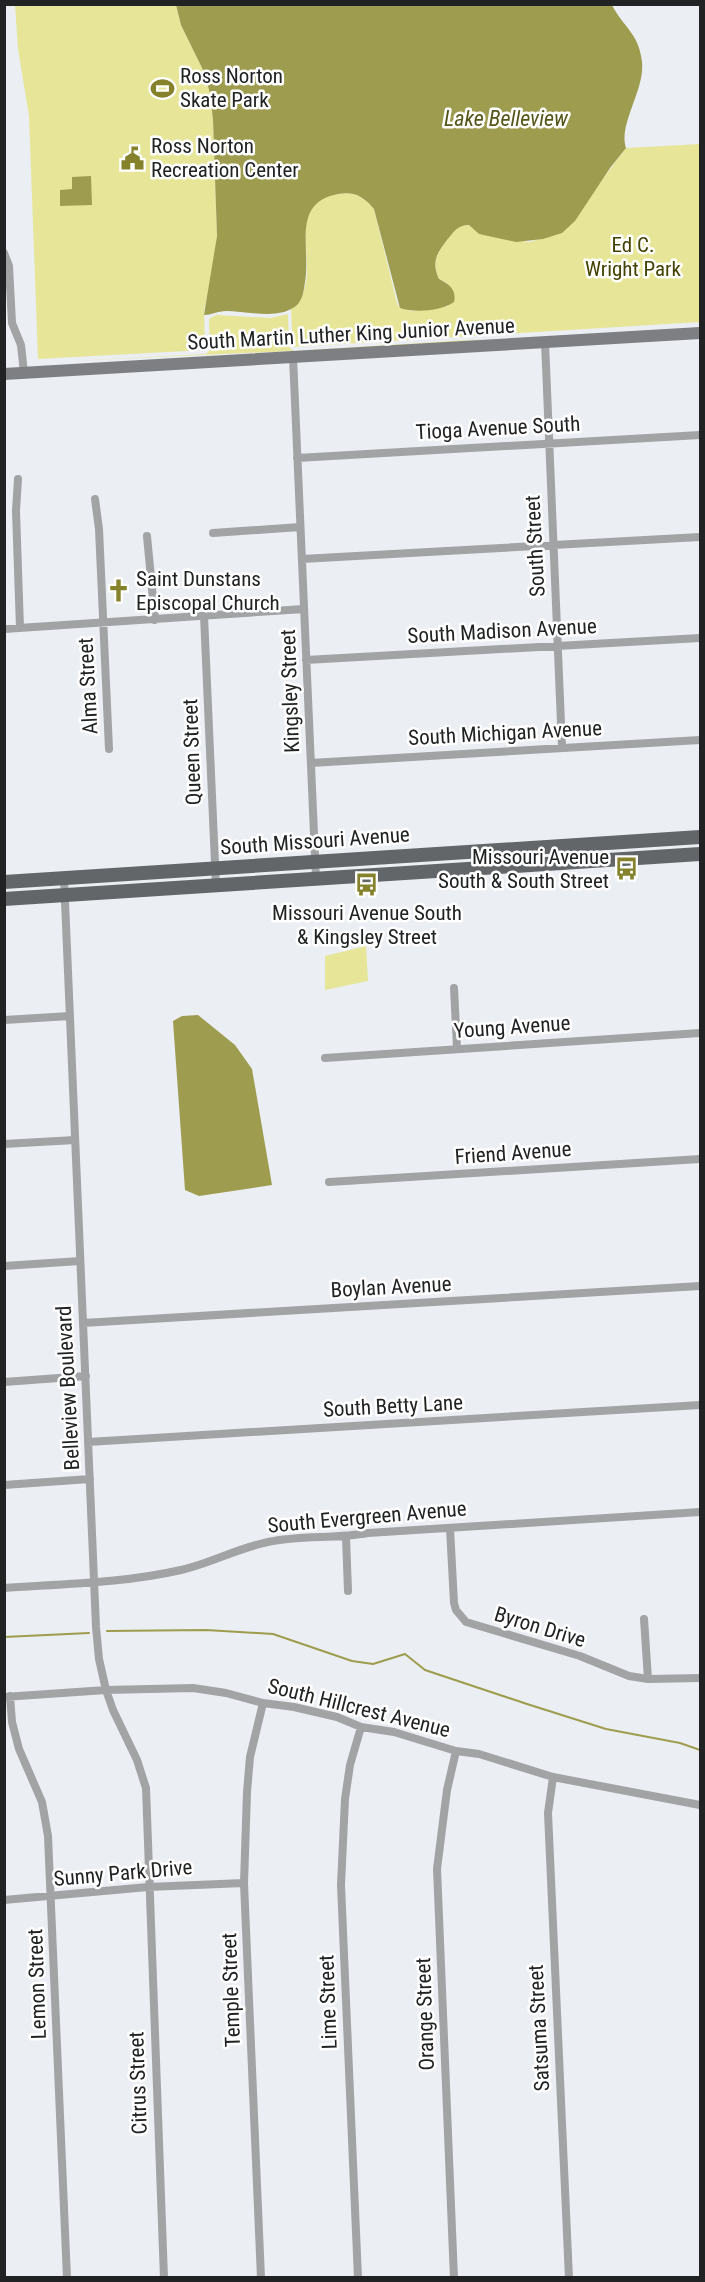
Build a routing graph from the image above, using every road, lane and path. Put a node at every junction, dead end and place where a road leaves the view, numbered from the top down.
1 (4, 253) edge
2 (700, 333) edge
3 (545, 342) junction
4 (293, 357) junction
5 (24, 373) junction
6 (4, 374) edge
7 (700, 435) edge
8 (549, 443) junction
9 (297, 458) junction
10 (18, 478) dead end
11 (96, 499) dead end
12 (300, 527) junction
13 (213, 533) dead end
14 (147, 536) dead end
15 (700, 537) edge
16 (553, 545) junction
17 (302, 559) junction
18 (304, 609) junction
19 (204, 616) junction
20 (154, 620) junction
21 (103, 622) junction
22 (20, 628) junction
23 (4, 629) edge
24 (700, 638) edge
25 (558, 646) junction
26 (306, 660) junction
27 (700, 740) edge
28 (562, 747) junction
29 (109, 749) dead end
30 (311, 762) junction
31 (700, 837) edge
32 (700, 854) edge
33 (315, 862) junction
34 (215, 868) junction
35 (64, 878) junction
36 (316, 879) junction
37 (4, 882) edge
38 (216, 886) junction
39 (65, 896) junction
40 (4, 899) edge
41 (454, 988) dead end
42 (70, 1016) junction
43 (4, 1020) edge
44 (700, 1033) edge
45 (457, 1048) junction
46 (325, 1058) dead end
47 (75, 1140) junction
48 (4, 1144) edge
49 (700, 1160) edge
50 (329, 1182) dead end
51 (80, 1261) junction
52 (4, 1266) edge
53 (700, 1286) edge
54 (83, 1323) junction
55 (86, 1376) junction
56 (4, 1382) edge
57 (700, 1405) edge
58 (88, 1442) junction
59 (90, 1479) junction
60 (4, 1485) edge
61 (700, 1512) edge
62 (450, 1528) junction
63 (346, 1537) junction
64 (94, 1581) junction
65 (4, 1588) edge
66 (348, 1591) dead end
67 (644, 1619) dead end
68 (700, 1678) edge
69 (648, 1679) junction
70 (106, 1690) junction
71 (7, 1696) edge
72 (263, 1703) junction
73 (361, 1727) junction
74 (456, 1751) junction
75 (553, 1777) junction
76 (700, 1805) edge
77 (244, 1883) junction
78 (148, 1887) junction
79 (51, 1897) junction
80 (4, 1900) edge
81 (67, 2277) edge
82 (164, 2277) edge
83 (261, 2277) edge
84 (358, 2277) edge
85 (454, 2277) edge
86 (568, 2277) edge

1 - 5 street
2 - 3 street, South Martin Luther King Junior Avenue
3 - 4 street, South Martin Luther King Junior Avenue
3 - 8 street, South Street
4 - 5 street, South Martin Luther King Junior Avenue
4 - 9 street, Kingsley Street
5 - 6 street, South Martin Luther King Junior Avenue
7 - 8 street, Tioga Avenue South
8 - 9 street, Tioga Avenue South
8 - 16 street, South Street
9 - 12 street, Kingsley Street
10 - 22 street
11 - 21 street, Alma Street
12 - 13 street
12 - 17 street, Kingsley Street
14 - 20 street
15 - 16 street
16 - 17 street
16 - 25 street, South Street
17 - 18 street, Kingsley Street
18 - 19 street
18 - 26 street, Kingsley Street
19 - 20 street
19 - 34 street, Queen Street
20 - 21 street
21 - 22 street
21 - 29 street, Alma Street
22 - 23 street
24 - 25 street, South Madison Avenue
25 - 26 street, South Madison Avenue
25 - 28 street, South Street
26 - 30 street, Kingsley Street
27 - 28 street, South Michigan Avenue
28 - 30 street, South Michigan Avenue
30 - 33 street, Kingsley Street
31 - 33 main road, South Missouri Avenue
32 - 36 main road, South Missouri Avenue
33 - 34 main road, South Missouri Avenue
33 - 36 street, Kingsley Street
34 - 35 main road, South Missouri Avenue
34 - 38 street, Queen Street
35 - 37 main road, South Missouri Avenue
35 - 39 street, Belleview Boulevard
36 - 38 main road, South Missouri Avenue
38 - 39 main road, South Missouri Avenue
39 - 40 main road, South Missouri Avenue
39 - 42 street, Belleview Boulevard
41 - 45 street
42 - 43 street
42 - 47 street, Belleview Boulevard
44 - 45 street, Young Avenue
45 - 46 street, Young Avenue
47 - 48 street
47 - 51 street, Belleview Boulevard
49 - 50 street, Friend Avenue
51 - 52 street
51 - 54 street, Belleview Boulevard
53 - 54 street, Boylan Avenue
54 - 55 street, Belleview Boulevard
55 - 56 street
55 - 58 street, Belleview Boulevard
57 - 58 street, South Betty Lane
58 - 59 street, Belleview Boulevard
59 - 60 street
59 - 64 street, Belleview Boulevard
61 - 62 street, South Evergreen Avenue
62 - 63 street, South Evergreen Avenue
62 - 69 street, Byron Drive
63 - 64 street, South Evergreen Avenue
63 - 66 street
64 - 65 street, South Evergreen Avenue
64 - 70 street, Belleview Boulevard
67 - 69 street
68 - 69 street, Byron Drive
70 - 71 street, South Hillcrest Avenue
70 - 72 street, South Hillcrest Avenue
70 - 78 street, Belleview Boulevard
71 - 79 street, Lemon Street
72 - 73 street, South Hillcrest Avenue
72 - 77 street, Temple Street
73 - 74 street, South Hillcrest Avenue
73 - 84 street, Lime Street
74 - 75 street, South Hillcrest Avenue
74 - 85 street, Orange Street
75 - 76 street, South Hillcrest Avenue
75 - 86 street, Satsuma Street
77 - 78 street, Sunny Park Drive
77 - 83 street, Temple Street
78 - 79 street, Sunny Park Drive
78 - 82 street, Citrus Street
79 - 80 street, Sunny Park Drive
79 - 81 street, Lemon Street

